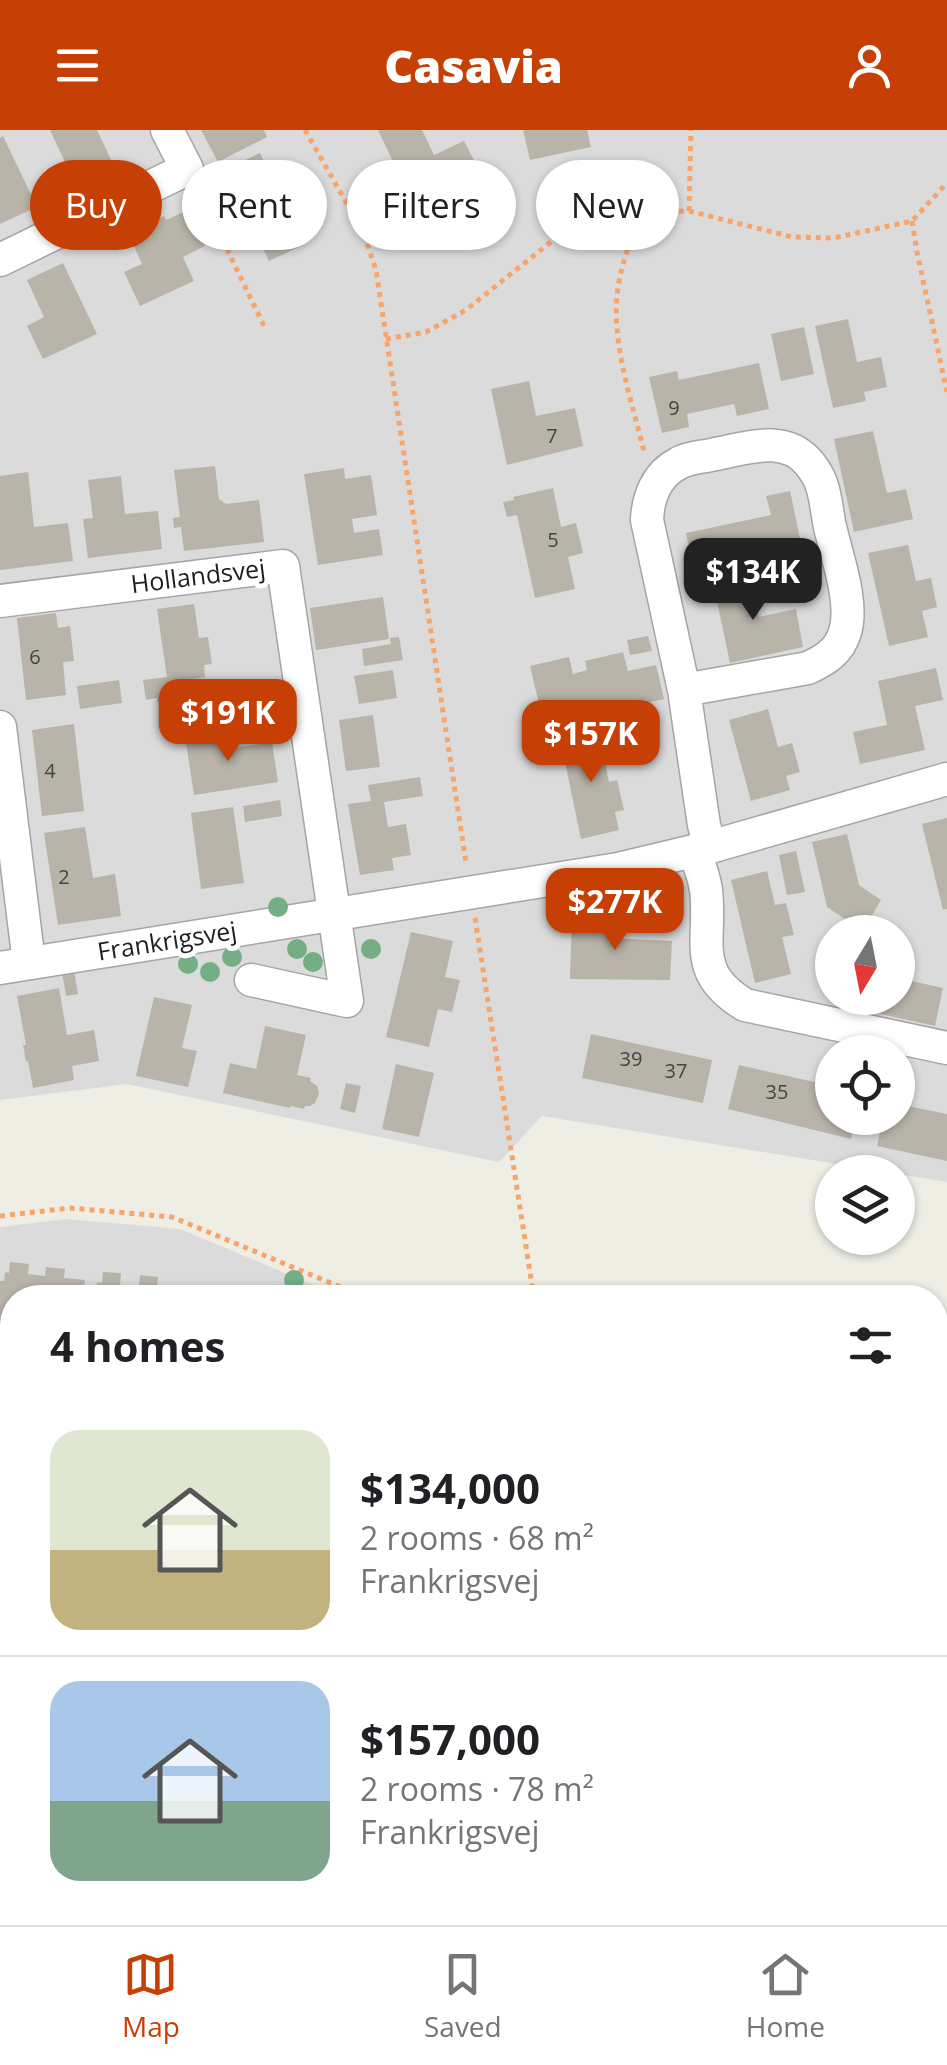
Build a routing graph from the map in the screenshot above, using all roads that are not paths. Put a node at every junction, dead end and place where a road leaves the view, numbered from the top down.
1 (167, 130) edge
2 (0, 260) edge
3 (0, 601) edge
4 (684, 690) junction
5 (0, 727) edge
6 (947, 779) edge
7 (702, 849) junction
8 (334, 915) junction
9 (15, 966) edge
10 (251, 980) dead end
11 (947, 1048) edge

1 - 2 street
3 - 8 street, Hollandsvej
4 - 4 street
4 - 7 street
5 - 9 street
6 - 7 street, Frankrigsvej
7 - 8 street, Frankrigsvej
7 - 11 street
8 - 9 street, Frankrigsvej
8 - 10 street, Frankrigsvej

